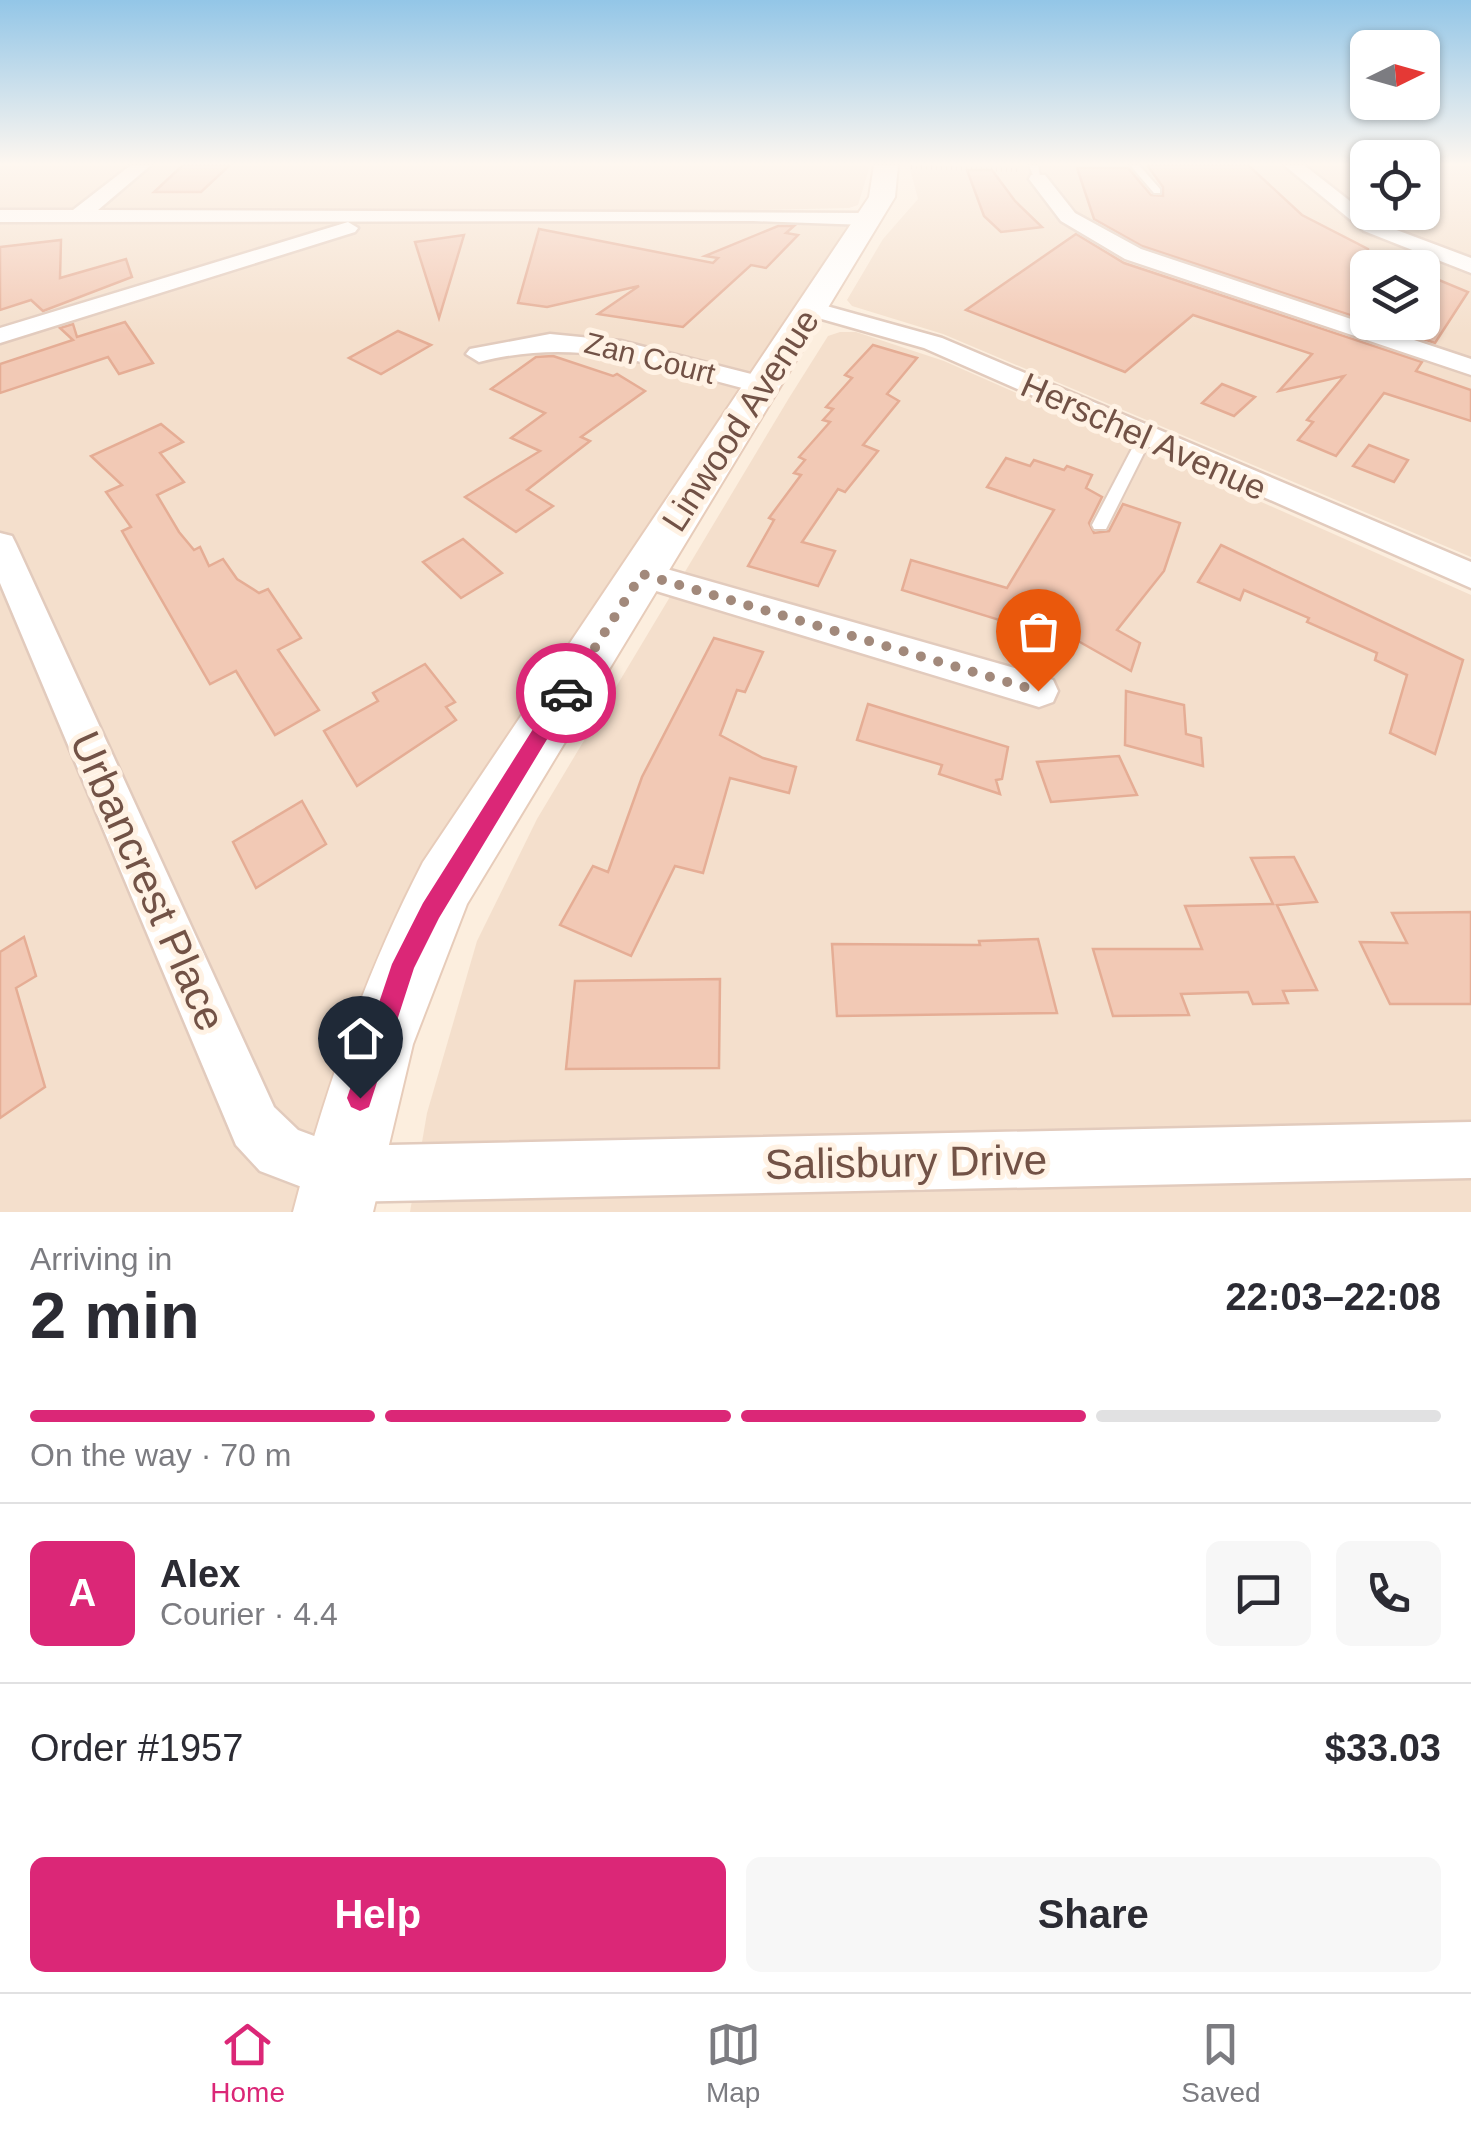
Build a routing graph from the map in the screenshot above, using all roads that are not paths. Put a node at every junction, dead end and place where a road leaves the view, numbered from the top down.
1 (369, 222) edge
2 (864, 222) edge
3 (1076, 222) edge
4 (1365, 222) edge
5 (1471, 266) edge
6 (812, 309) junction
7 (0, 336) edge
8 (478, 354) dead end
9 (1471, 366) edge
10 (762, 385) junction
11 (1146, 437) junction
12 (1100, 524) dead end
13 (0, 544) edge
14 (642, 574) junction
15 (1471, 576) edge
16 (1038, 691) dead end
17 (1471, 1150) edge
18 (337, 1193) edge

1 - 7 street
2 - 6 main road, Linwood Avenue
3 - 9 street
4 - 5 street
6 - 10 main road, Linwood Avenue
6 - 11 street, Herschel Avenue
8 - 10 street, Zan Court
10 - 14 main road, Linwood Avenue
11 - 12 lane
11 - 15 street, Herschel Avenue
13 - 18 street, Urbancrest Place
14 - 16 street
14 - 18 main road, Linwood Avenue
17 - 18 street, Salisbury Drive

